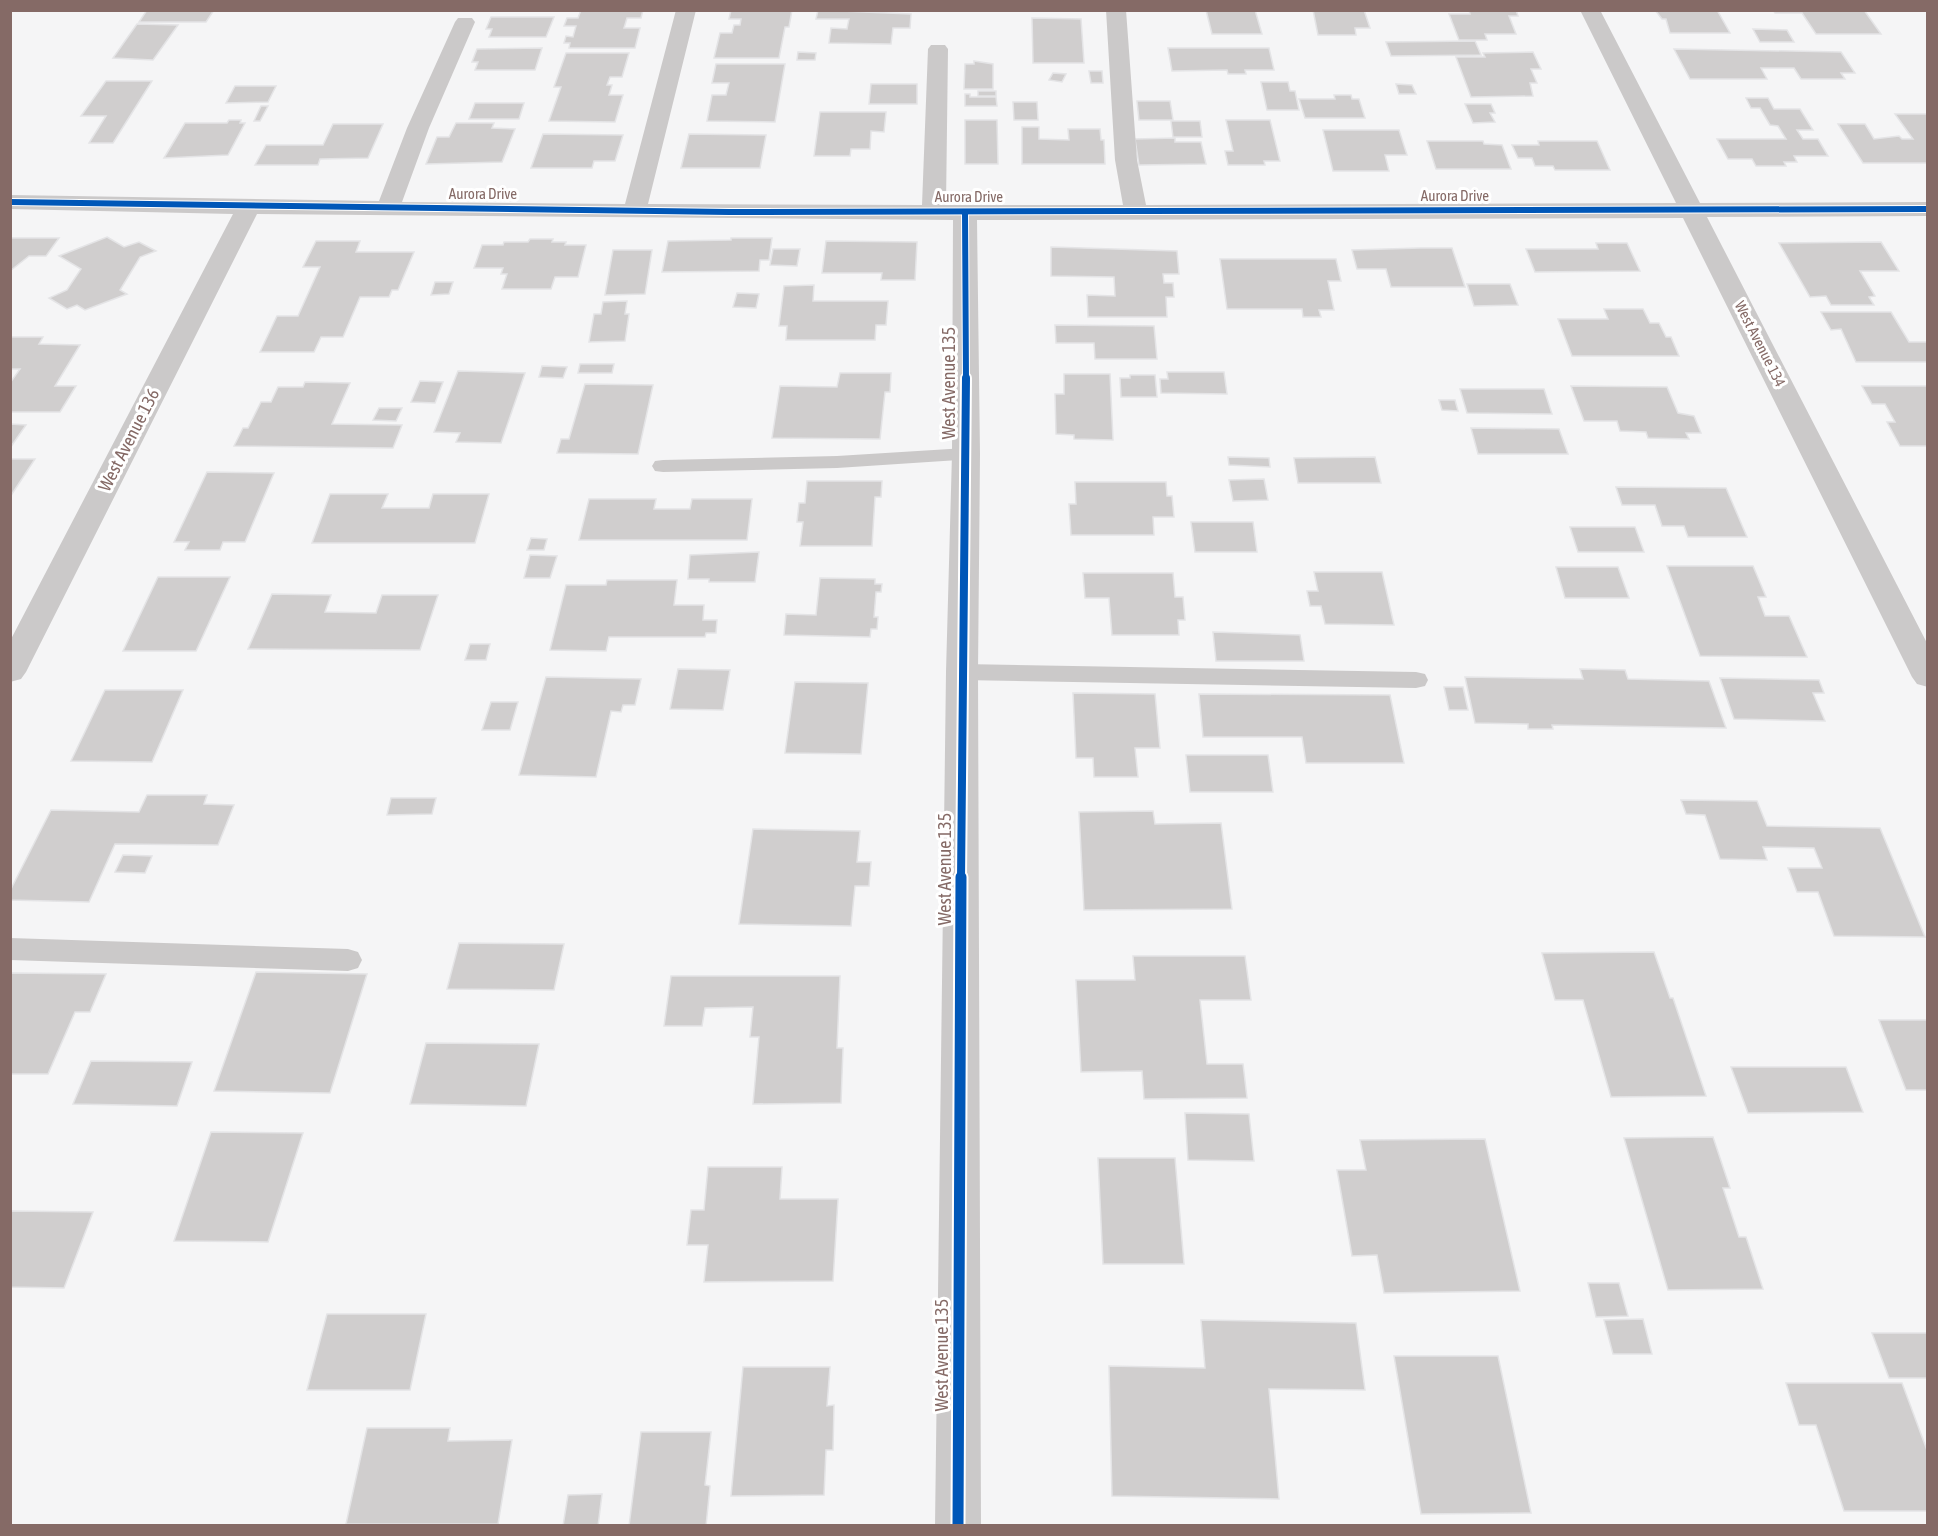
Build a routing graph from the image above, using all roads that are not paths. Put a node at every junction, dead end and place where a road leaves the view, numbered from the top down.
1 (686, 10) edge
2 (1116, 10) edge
3 (1590, 10) edge
4 (465, 22) dead end
5 (938, 49) dead end
6 (10, 202) edge
7 (248, 208) junction
8 (388, 209) junction
9 (1928, 209) edge
10 (635, 210) junction
11 (1693, 210) junction
12 (949, 212) junction
13 (1136, 212) junction
14 (966, 453) junction
15 (663, 466) dead end
16 (10, 672) edge
17 (962, 672) junction
18 (1928, 678) edge
19 (1416, 680) dead end
20 (10, 949) edge
21 (348, 960) dead end
22 (958, 1526) edge

1 - 10 street
2 - 13 street
3 - 11 street, West Avenue 134
4 - 8 street
5 - 12 street, West Avenue 135
6 - 7 street, Aurora Drive
7 - 8 street, Aurora Drive
7 - 16 street, West Avenue 136
8 - 10 street, Aurora Drive
9 - 11 street, Aurora Drive
10 - 12 street, Aurora Drive
11 - 13 street, Aurora Drive
11 - 18 street, West Avenue 134
12 - 13 street, Aurora Drive
12 - 14 street, West Avenue 135
14 - 15 lane
14 - 17 street, West Avenue 135
17 - 19 lane
17 - 22 street, West Avenue 135
20 - 21 lane

